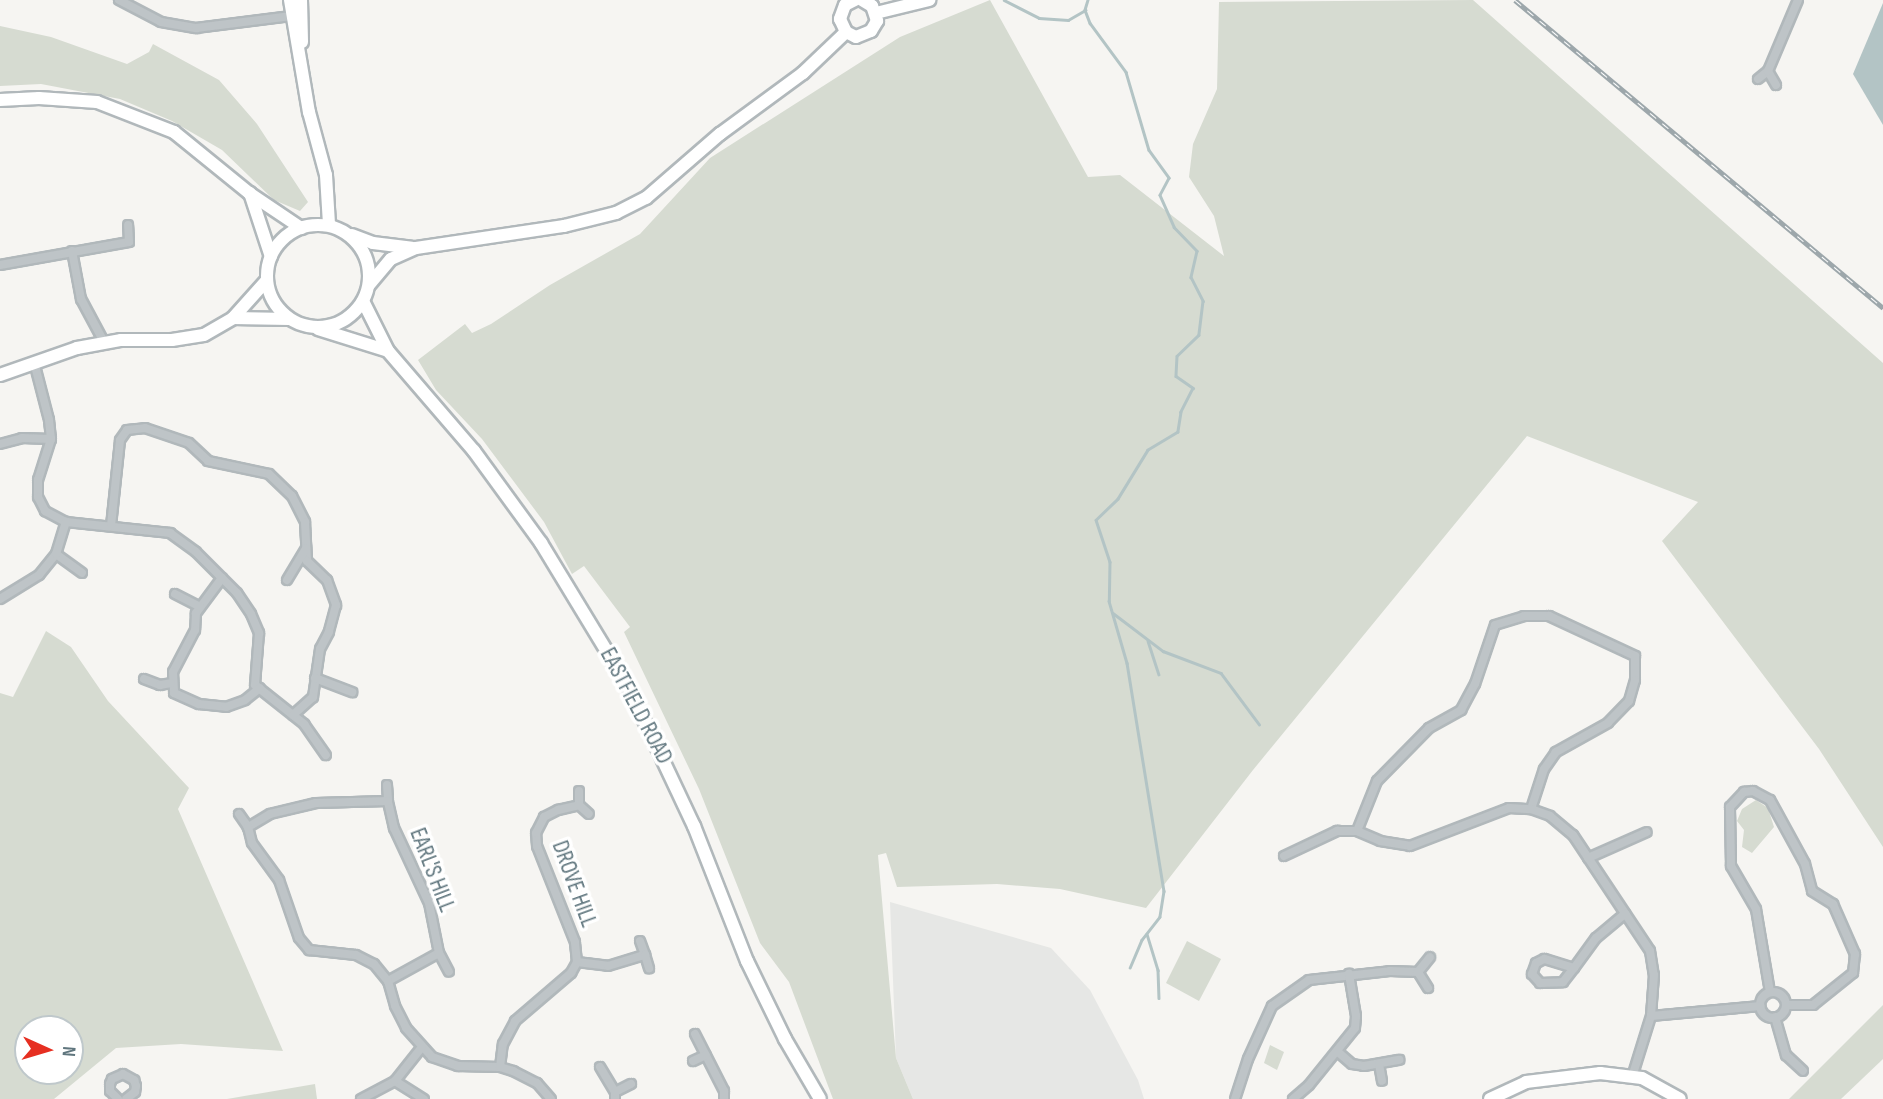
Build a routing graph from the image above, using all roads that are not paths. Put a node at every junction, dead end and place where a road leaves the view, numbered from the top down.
1 (119, 0) edge
2 (290, 0) edge
3 (301, 0) edge
4 (862, 0) edge
5 (929, 0) edge
6 (1798, 0) edge
7 (848, 2) edge
8 (876, 13) junction
9 (291, 16) junction
10 (846, 32) junction
11 (1768, 71) junction
12 (1758, 79) dead end
13 (1776, 85) dead end
14 (0, 100) edge
15 (309, 112) junction
16 (249, 193) junction
17 (128, 225) dead end
18 (329, 225) junction
19 (301, 228) junction
20 (343, 231) junction
21 (416, 248) junction
22 (72, 251) junction
23 (271, 257) junction
24 (0, 265) edge
25 (267, 280) junction
26 (369, 285) junction
27 (363, 301) junction
28 (233, 318) junction
29 (289, 319) junction
30 (315, 328) junction
31 (104, 344) junction
32 (388, 351) junction
33 (34, 362) junction
34 (0, 375) edge
35 (51, 439) junction
36 (0, 444) edge
37 (66, 522) junction
38 (111, 526) junction
39 (306, 548) junction
40 (56, 554) junction
41 (82, 573) dead end
42 (222, 578) junction
43 (287, 580) dead end
44 (175, 594) dead end
45 (0, 599) edge
46 (200, 607) junction
47 (144, 678) dead end
48 (314, 678) junction
49 (171, 683) junction
50 (260, 688) junction
51 (352, 692) dead end
52 (293, 715) junction
53 (326, 755) dead end
54 (387, 785) dead end
55 (579, 791) dead end
56 (388, 801) junction
57 (579, 805) junction
58 (1531, 808) junction
59 (239, 814) dead end
60 (589, 814) dead end
61 (248, 827) junction
62 (1357, 831) junction
63 (1647, 832) dead end
64 (1284, 856) dead end
65 (1588, 858) junction
66 (1625, 914) junction
67 (640, 941) dead end
68 (439, 953) junction
69 (645, 955) junction
70 (1430, 957) dead end
71 (577, 962) junction
72 (649, 968) dead end
73 (1574, 968) junction
74 (449, 972) dead end
75 (1418, 972) junction
76 (1349, 974) junction
77 (388, 981) junction
78 (1428, 988) dead end
79 (1770, 992) junction
80 (1786, 1005) junction
81 (1761, 1006) junction
82 (1651, 1016) junction
83 (1775, 1017) junction
84 (695, 1034) dead end
85 (422, 1047) junction
86 (1338, 1052) junction
87 (706, 1055) junction
88 (1399, 1060) dead end
89 (693, 1061) dead end
90 (1379, 1064) junction
91 (500, 1067) junction
92 (600, 1067) dead end
93 (1803, 1071) dead end
94 (1632, 1077) junction
95 (395, 1081) junction
96 (1382, 1081) dead end
97 (631, 1084) dead end
98 (615, 1095) edge
99 (118, 1099) edge
100 (127, 1099) edge
101 (361, 1099) edge
102 (424, 1099) edge
103 (551, 1099) edge
104 (724, 1099) edge
105 (820, 1099) edge
106 (1235, 1099) edge
107 (1293, 1099) edge
108 (1490, 1099) edge
109 (1681, 1099) edge

1 - 9 street
2 - 9 street
3 - 15 street
4 - 8 street
5 - 8 street
6 - 11 street
7 - 10 street
8 - 10 street
9 - 15 street
10 - 21 street
11 - 12 street
11 - 13 street
14 - 16 street
15 - 18 street
16 - 19 street
16 - 23 street
17 - 22 street
18 - 19 street
18 - 20 street
19 - 23 street
20 - 21 street
20 - 26 street
21 - 26 street
22 - 24 street
22 - 31 street
23 - 25 street
25 - 28 street
25 - 29 street
26 - 27 street
27 - 30 street
27 - 32 street, EASTFIELD ROAD
28 - 29 street
28 - 31 street
29 - 30 street
30 - 32 street
31 - 33 street
32 - 105 street, EASTFIELD ROAD
33 - 34 street
33 - 35 street
35 - 36 street
35 - 37 street
37 - 38 street
37 - 40 street
38 - 39 street
38 - 42 street
39 - 43 street
39 - 48 street
40 - 41 street
40 - 45 street
42 - 46 street
42 - 50 street
44 - 46 street
46 - 49 street
47 - 49 street
48 - 51 street
48 - 52 street
49 - 50 street
50 - 52 street
52 - 53 street
54 - 56 street, EARL'S HILL
55 - 57 street, DROVE HILL
56 - 61 street
56 - 68 street, EARL'S HILL
57 - 60 street, DROVE HILL
57 - 71 street, DROVE HILL
58 - 62 street
58 - 62 street
58 - 65 street
59 - 61 street
61 - 77 street
62 - 64 street
63 - 65 street
65 - 66 street
66 - 73 street
66 - 82 street
67 - 69 street
68 - 74 street, EARL'S HILL
68 - 77 street
69 - 71 street, DROVE HILL
69 - 72 street
70 - 75 street
71 - 91 street, DROVE HILL
73 - 73 street
75 - 76 street
75 - 78 street
76 - 86 street
76 - 106 street
77 - 85 street
79 - 80 street
79 - 80 street
79 - 81 street
80 - 83 street
81 - 82 street
81 - 83 street
82 - 94 street
83 - 93 street
84 - 87 street
85 - 91 street
85 - 95 street
86 - 90 street
86 - 107 street
87 - 89 street
87 - 104 street
88 - 90 street
90 - 96 street
91 - 103 street
92 - 98 street
94 - 108 street
94 - 109 street
95 - 101 street
95 - 102 street
97 - 98 street
99 - 100 street

